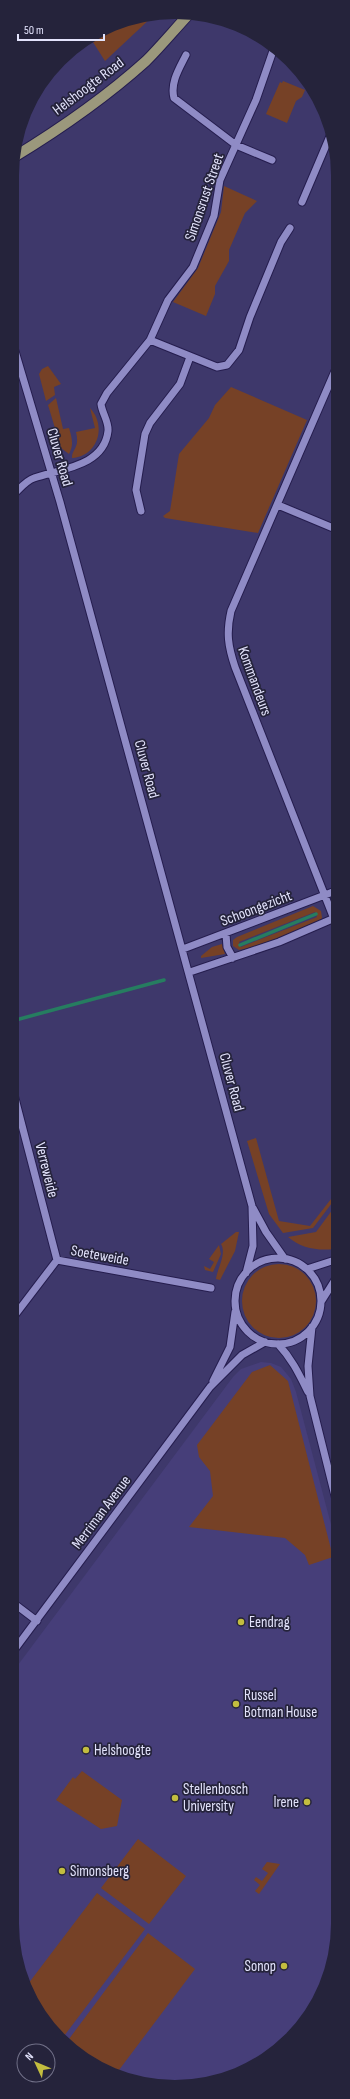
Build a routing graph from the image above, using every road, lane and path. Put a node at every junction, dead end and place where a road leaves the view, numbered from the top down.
1 (184, 19) edge
2 (272, 53) edge
3 (186, 55) dead end
4 (327, 142) edge
5 (236, 145) junction
6 (20, 153) edge
7 (272, 160) dead end
8 (302, 202) dead end
9 (290, 228) dead end
10 (150, 340) junction
11 (190, 357) junction
12 (19, 364) edge
13 (331, 380) edge
14 (52, 474) junction
15 (19, 490) edge
16 (278, 505) junction
17 (142, 512) dead end
18 (331, 527) edge
19 (331, 892) edge
20 (324, 895) junction
21 (331, 908) edge
22 (331, 920) edge
23 (226, 934) junction
24 (183, 949) junction
25 (233, 958) junction
26 (190, 972) junction
27 (19, 1114) edge
28 (252, 1206) junction
29 (285, 1259) junction
30 (57, 1260) junction
31 (331, 1261) edge
32 (307, 1269) junction
33 (246, 1272) junction
34 (331, 1286) edge
35 (211, 1288) dead end
36 (321, 1302) junction
37 (236, 1308) junction
38 (19, 1310) edge
39 (312, 1327) junction
40 (265, 1342) junction
41 (278, 1344) junction
42 (210, 1387) junction
43 (310, 1396) junction
44 (331, 1480) edge
45 (19, 1607) edge
46 (37, 1621) junction
47 (19, 1645) edge

1 - 6 main road, Helshoogte Road
2 - 5 street, Simonsrust Street
3 - 5 street, Simonsrust Street
4 - 8 street
5 - 7 street, Simonsrust Street
5 - 10 street, Simonsrust Street
9 - 11 street
10 - 11 street
10 - 14 street, Simonsrust Street
11 - 17 street
12 - 14 street, Cluver Road
13 - 16 street, Kommandeurs
14 - 15 street
14 - 24 street, Cluver Road
16 - 18 street
16 - 20 street, Kommandeurs
19 - 20 street, Schoongezicht
20 - 21 street, Kommandeurs
20 - 23 street, Schoongezicht
22 - 25 street
23 - 24 street, Schoongezicht
23 - 25 street
24 - 26 street, Cluver Road
25 - 26 street
26 - 28 street, Cluver Road
27 - 30 street, Verreweide
28 - 29 street, Cluver Road
28 - 33 street, Cluver Road
29 - 32 street
29 - 33 street
30 - 35 street, Soeteweide
30 - 38 street, Soeteweide
31 - 32 street
32 - 36 street
33 - 37 street
34 - 36 street
36 - 39 street
37 - 40 street
37 - 42 street, Merriman Avenue
39 - 41 street
39 - 43 street
40 - 41 street
40 - 42 street, Merriman Avenue
41 - 43 street
42 - 46 street, Merriman Avenue
43 - 44 street
45 - 46 street
46 - 47 street, Merriman Avenue

